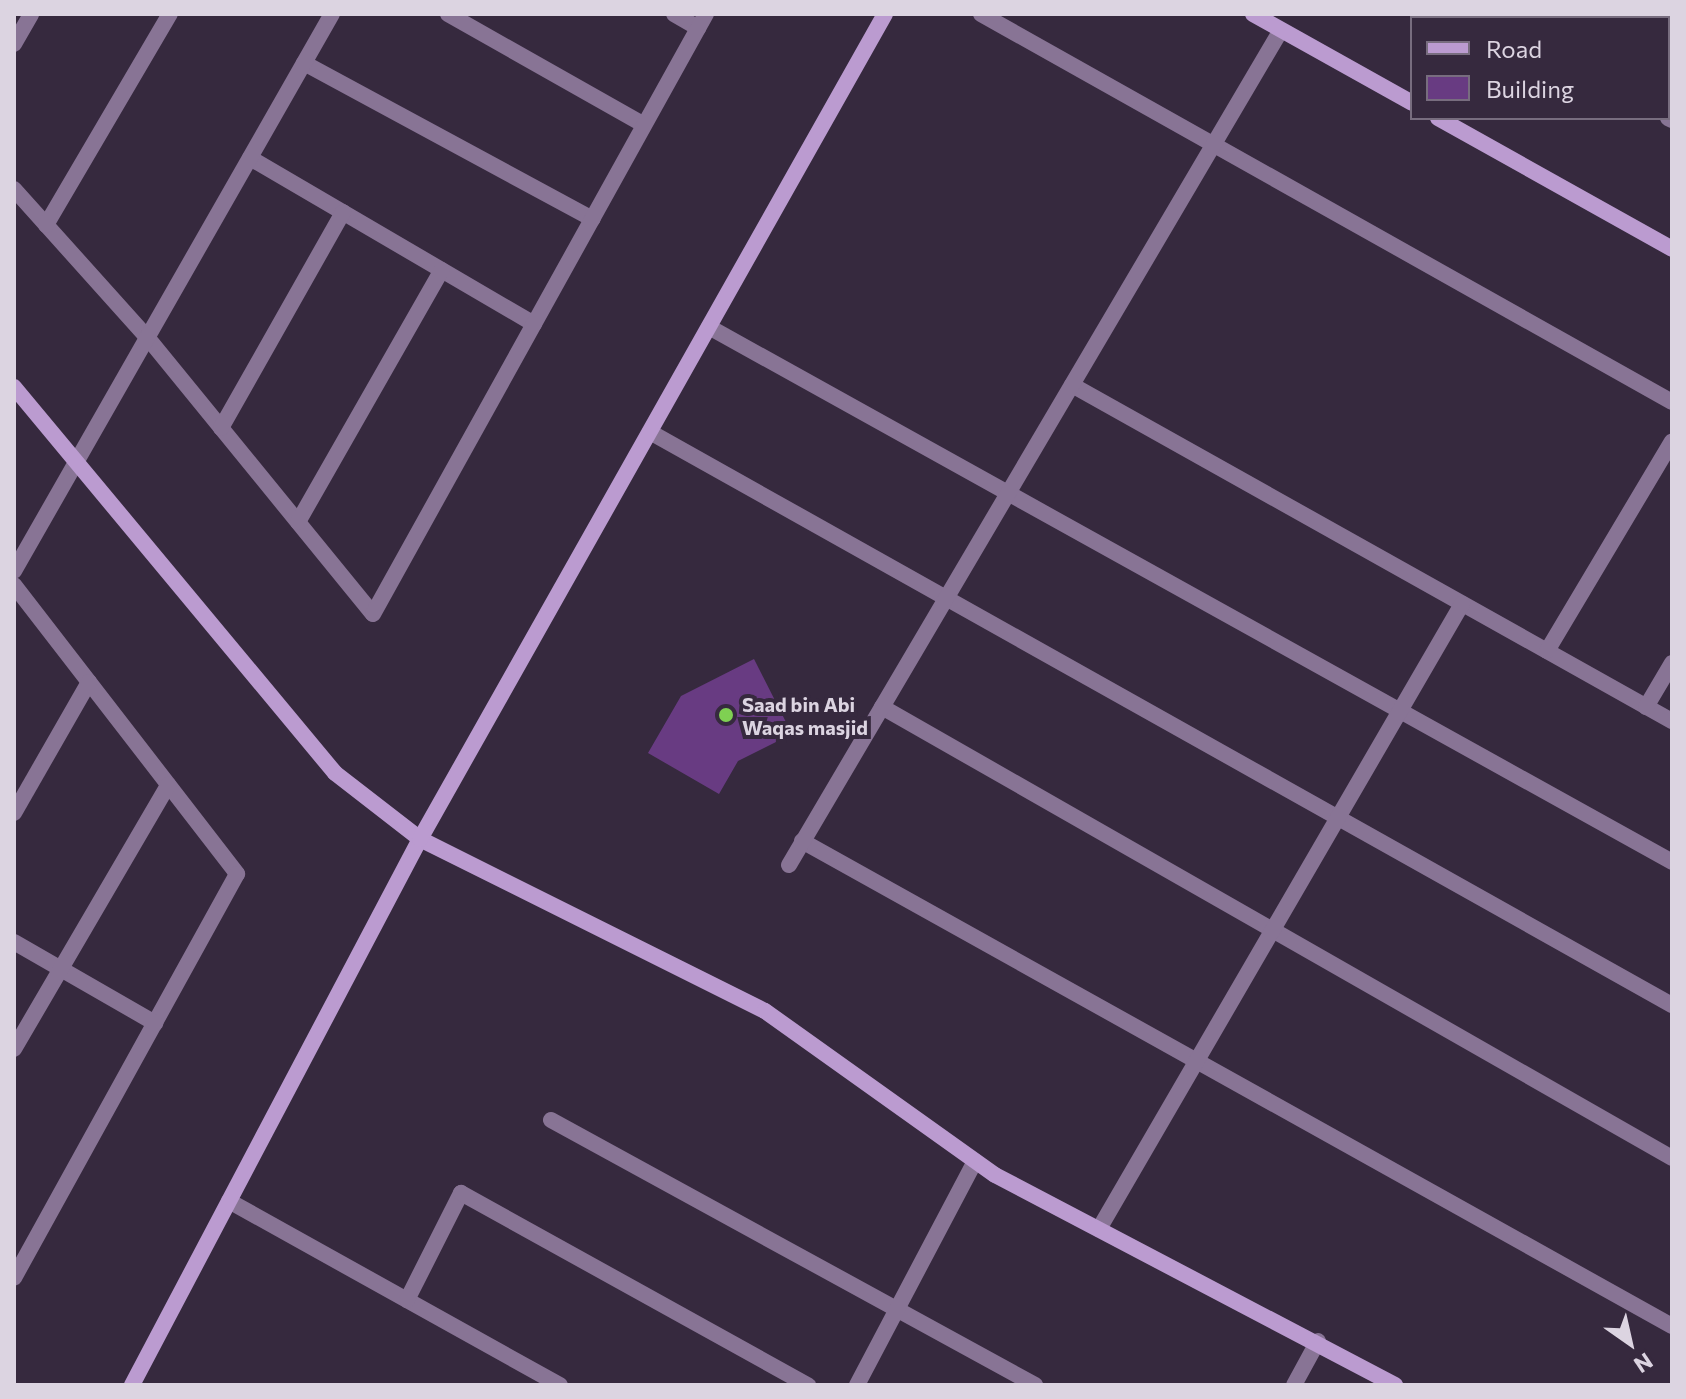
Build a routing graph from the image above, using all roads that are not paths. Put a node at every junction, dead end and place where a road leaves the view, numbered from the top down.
1 (31, 14) edge
2 (170, 14) edge
3 (332, 14) edge
4 (448, 14) edge
5 (674, 14) edge
6 (885, 14) edge
7 (981, 14) edge
8 (1253, 14) edge
9 (702, 21) edge
10 (1281, 30) junction
11 (14, 44) edge
12 (304, 63) junction
13 (1410, 102) edge
14 (1442, 120) edge
15 (644, 125) junction
16 (1214, 145) junction
17 (250, 158) junction
18 (14, 189) edge
19 (343, 212) junction
20 (592, 219) junction
21 (46, 225) junction
22 (1672, 249) edge
23 (442, 270) junction
24 (534, 324) junction
25 (709, 327) junction
26 (147, 337) junction
27 (1072, 385) junction
28 (14, 387) edge
29 (1672, 402) edge
30 (221, 428) junction
31 (650, 432) junction
32 (1672, 441) edge
33 (78, 458) junction
34 (1008, 493) junction
35 (298, 522) junction
36 (14, 571) edge
37 (14, 585) edge
38 (946, 598) junction
39 (1462, 604) junction
40 (1547, 651) junction
41 (1672, 663) edge
42 (89, 682) junction
43 (882, 707) junction
44 (1646, 707) junction
45 (1400, 711) junction
46 (1672, 721) edge
47 (168, 785) junction
48 (14, 813) edge
49 (1338, 818) junction
50 (420, 839) junction
51 (802, 841) junction
52 (1672, 862) edge
53 (789, 865) dead end
54 (1273, 930) junction
55 (14, 942) edge
56 (61, 969) junction
57 (1672, 1005) edge
58 (155, 1023) junction
59 (14, 1049) edge
60 (1197, 1061) junction
61 (551, 1120) dead end
62 (1672, 1158) edge
63 (975, 1161) junction
64 (229, 1201) junction
65 (1099, 1229) junction
66 (14, 1278) edge
67 (407, 1300) junction
68 (897, 1309) junction
69 (1672, 1326) edge
70 (1318, 1341) junction
71 (132, 1385) edge
72 (560, 1385) edge
73 (808, 1385) edge
74 (857, 1385) edge
75 (1035, 1385) edge
76 (1294, 1385) edge
77 (1395, 1385) edge

1 - 11 street
2 - 21 street
3 - 12 street
4 - 15 street
5 - 9 street
6 - 25 street
7 - 16 street
8 - 10 street
9 - 15 street
10 - 13 street
10 - 16 street
12 - 17 street
12 - 20 street
14 - 22 street
15 - 20 street
16 - 27 street
16 - 29 street
17 - 19 street
17 - 26 street
18 - 21 street
19 - 23 street
19 - 30 street
20 - 24 street
21 - 26 street
23 - 24 street
23 - 35 street
24 - 35 street
25 - 31 street
25 - 34 street
26 - 30 street
26 - 33 street
27 - 34 street
27 - 39 street
28 - 33 street
30 - 35 street
31 - 38 street
31 - 50 street
32 - 40 street
33 - 36 street
33 - 50 street
34 - 38 street
34 - 45 street
37 - 42 street
38 - 43 street
38 - 49 street
39 - 40 street
39 - 45 street
40 - 44 street
41 - 44 street
42 - 47 street
42 - 48 street
43 - 51 street
43 - 54 street
44 - 46 street
45 - 49 street
45 - 52 street
47 - 56 street
47 - 58 street
49 - 54 street
49 - 57 street
50 - 63 street
50 - 64 street
51 - 53 street
51 - 60 street
54 - 60 street
54 - 62 street
55 - 56 street
56 - 58 street
56 - 59 street
58 - 66 street
60 - 65 street
60 - 69 street
61 - 68 street
63 - 65 street
63 - 68 street
64 - 67 street
64 - 71 street
65 - 70 street
67 - 72 street
67 - 73 street
68 - 74 street
68 - 75 street
70 - 76 street
70 - 77 street

